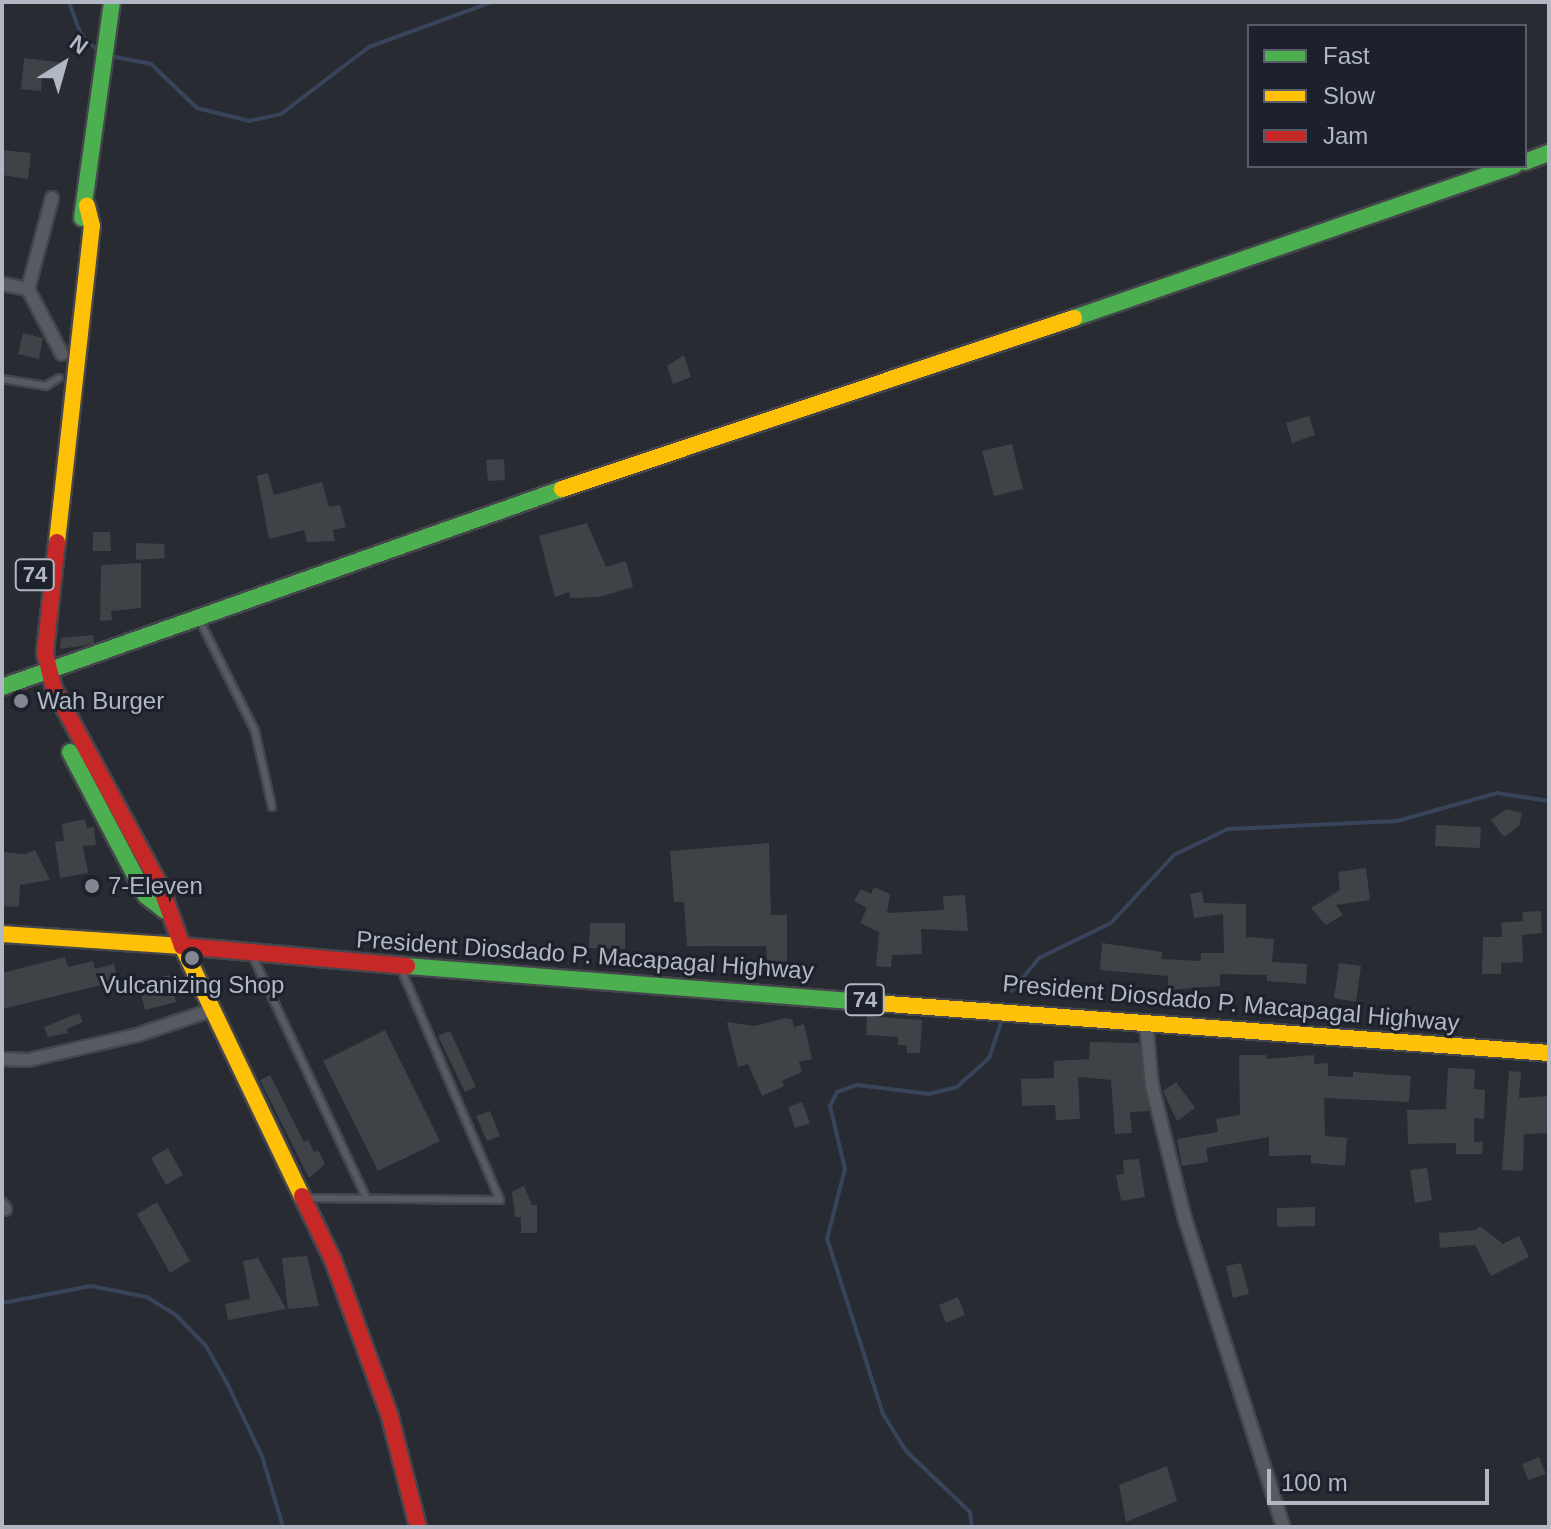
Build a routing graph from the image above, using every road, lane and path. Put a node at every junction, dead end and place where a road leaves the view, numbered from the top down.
1 (112, 2) edge
2 (1549, 153) edge
3 (1527, 161) edge
4 (1508, 168) edge
5 (52, 198) dead end
6 (87, 206) junction
7 (2, 284) edge
8 (28, 289) junction
9 (62, 354) junction
10 (59, 378) junction
11 (2, 379) edge
12 (62, 414) junction
13 (198, 618) junction
14 (29, 625) dead end
15 (41, 672) junction
16 (2, 687) edge
17 (272, 807) dead end
18 (2, 934) edge
19 (182, 946) junction
20 (251, 952) junction
21 (399, 966) junction
22 (212, 1010) junction
23 (1146, 1023) junction
24 (1549, 1053) edge
25 (2, 1059) edge
26 (304, 1198) junction
27 (367, 1199) junction
28 (418, 1527) edge
29 (1283, 1527) edge

1 - 6 main road, 74
2 - 3 main road
4 - 13 main road
5 - 8 street
6 - 9 main road, 74
6 - 12 main road, 74
7 - 8 street
8 - 9 street
9 - 10 main road, 74
10 - 11 lane
10 - 12 main road, 74
12 - 15 main road, 74
13 - 15 main road
13 - 17 lane
14 - 15 main road, 74
15 - 16 main road
15 - 19 main road, 74
18 - 19 main road, President Diosdado P. Macapagal Highway
19 - 20 main road, President Diosdado P. Macapagal Highway / 74
19 - 22 main road
20 - 21 main road, President Diosdado P. Macapagal Highway / 74
20 - 27 lane
21 - 23 main road, President Diosdado P. Macapagal Highway / 74
21 - 27 lane
22 - 25 street
22 - 26 main road
23 - 24 main road, President Diosdado P. Macapagal Highway / 74
23 - 29 street
26 - 27 lane
26 - 28 main road

